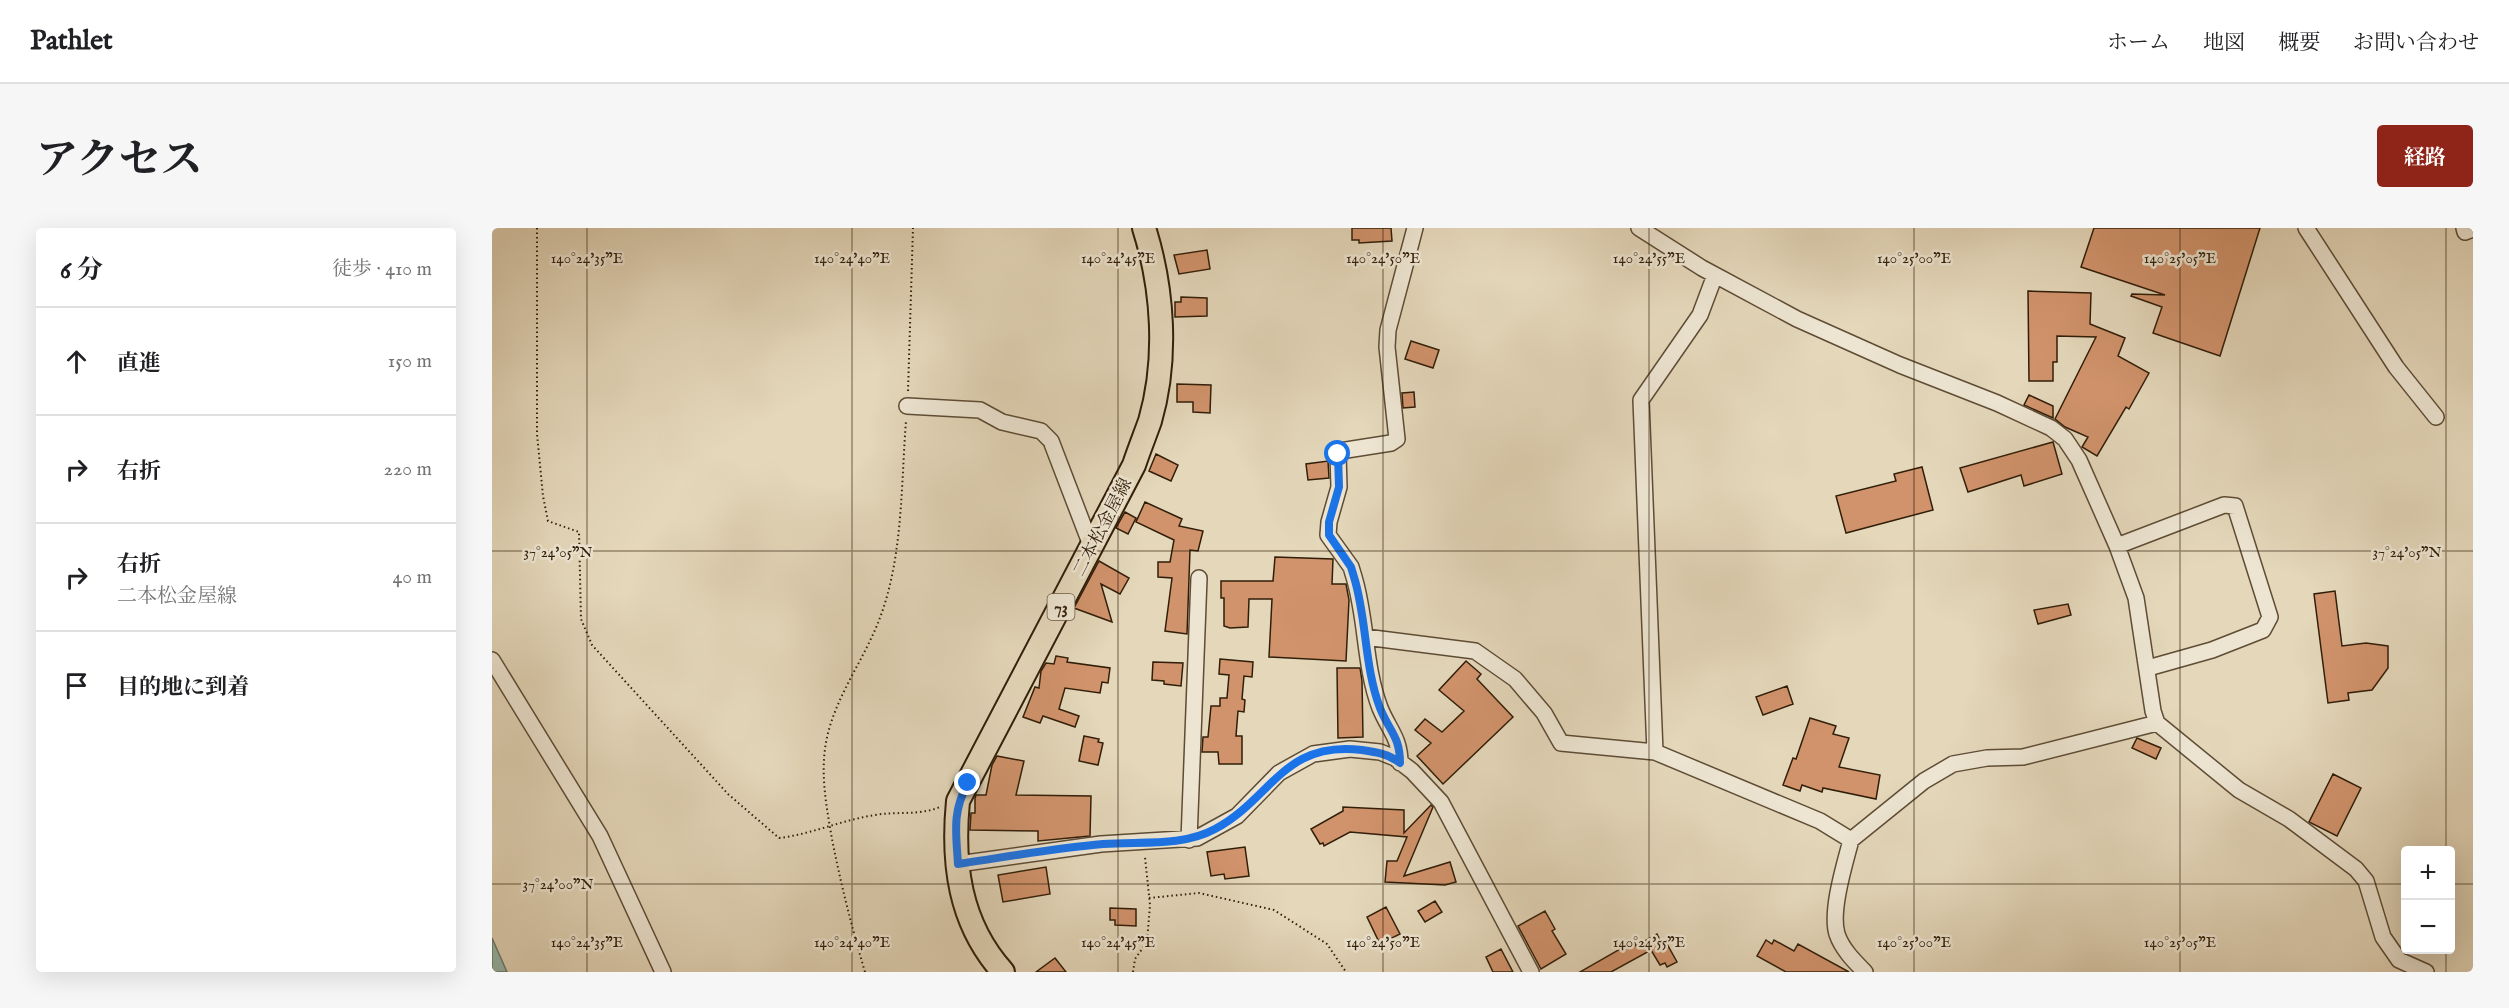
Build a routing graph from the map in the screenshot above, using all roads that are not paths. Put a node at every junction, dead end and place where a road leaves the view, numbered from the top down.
1 (1144, 228) edge
2 (1415, 228) edge
3 (1640, 228) edge
4 (2306, 228) edge
5 (2464, 228) edge
6 (2473, 229) edge
7 (1715, 275) junction
8 (907, 406) road end
9 (2436, 417) dead end
10 (2116, 546) junction
11 (1092, 548) junction
12 (1199, 578) dead end
13 (1365, 637) junction
14 (492, 660) edge
15 (2148, 668) junction
16 (2157, 723) junction
17 (1655, 752) junction
18 (1400, 763) junction
19 (1189, 840) junction
20 (1851, 840) junction
21 (958, 864) junction
22 (663, 972) edge
23 (1003, 972) edge
24 (1531, 972) edge
25 (1865, 972) edge
26 (2426, 972) edge

1 - 11 main road, 二本松金屋線 / 73
2 - 13 street
3 - 7 street
4 - 9 street
5 - 6 street
7 - 10 street
7 - 17 street
8 - 11 street
10 - 15 street
10 - 15 street
11 - 21 main road, 二本松金屋線 / 73
12 - 19 street
13 - 17 street
13 - 18 street
14 - 22 street
15 - 16 street
16 - 20 street
16 - 26 street
17 - 20 street
18 - 19 street
18 - 24 street
19 - 21 street
20 - 25 street
21 - 23 main road, 二本松金屋線 / 73

